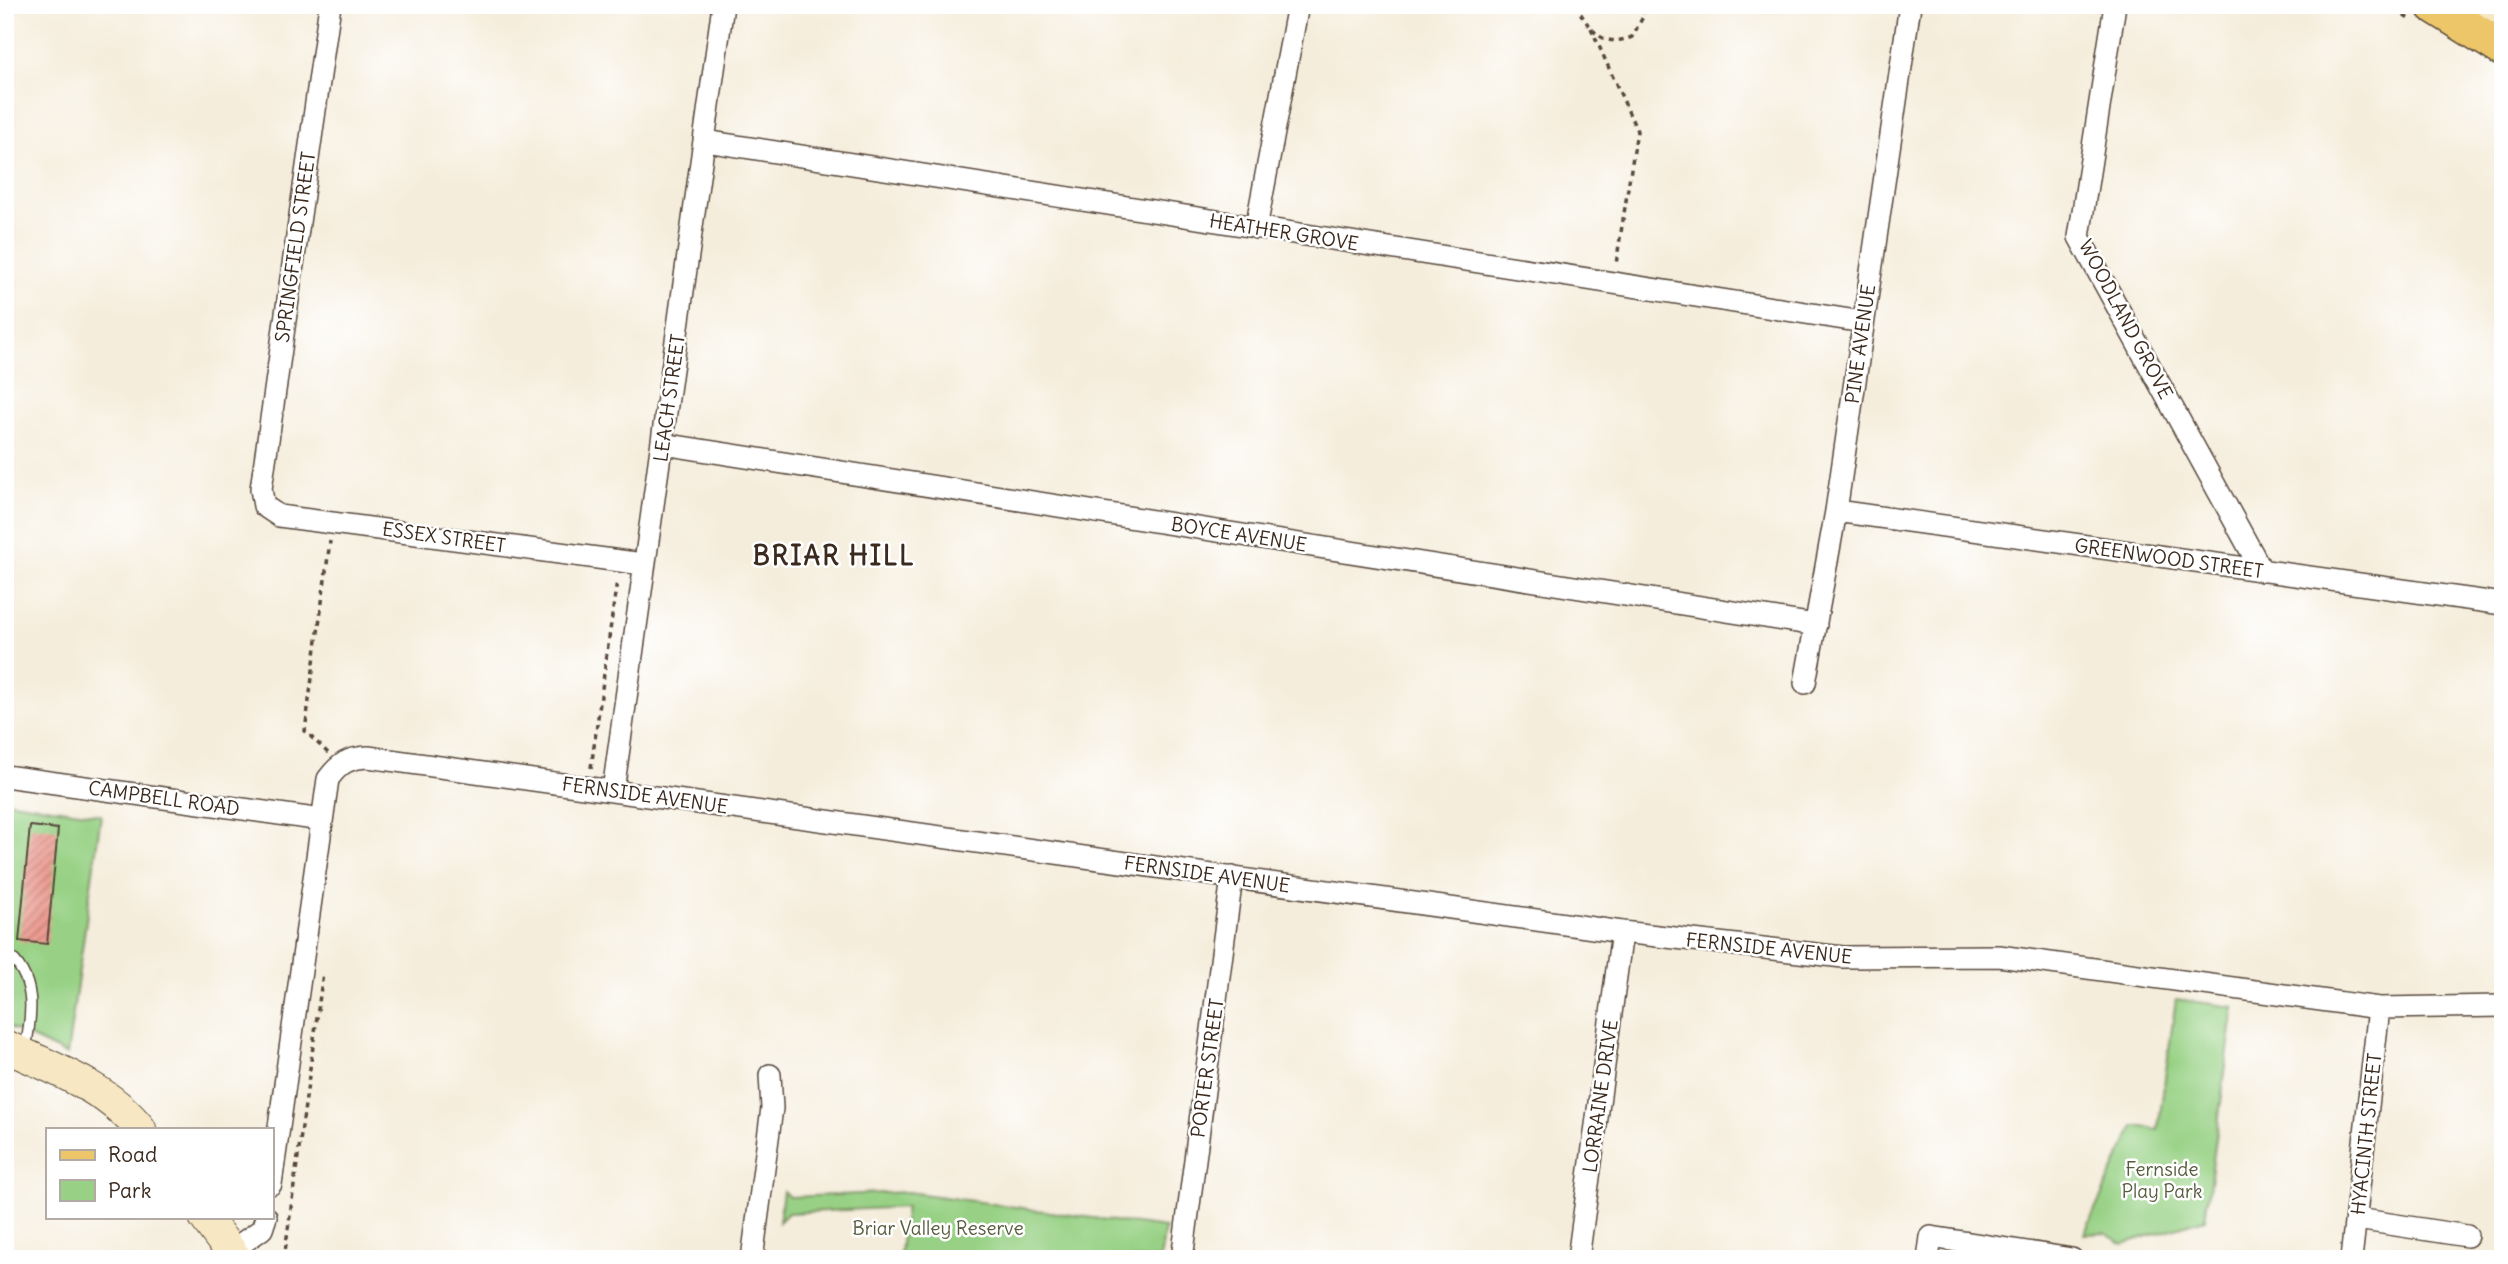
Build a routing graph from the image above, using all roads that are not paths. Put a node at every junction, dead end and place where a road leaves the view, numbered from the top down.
1 (330, 5) edge
2 (723, 5) edge
3 (1297, 5) edge
4 (1910, 5) edge
5 (2115, 5) edge
6 (705, 141) junction
7 (1256, 228) junction
8 (1863, 322) junction
9 (663, 444) junction
10 (261, 489) joint
11 (1836, 511) junction
12 (643, 564) junction
13 (2262, 571) junction
14 (2503, 604) edge
15 (1816, 625) junction
16 (1805, 683) dead end
17 (5, 776) edge
18 (614, 781) junction
19 (322, 820) junction
20 (1232, 877) junction
21 (1622, 932) junction
22 (5, 952) edge
23 (2503, 1006) edge
24 (2379, 1008) junction
25 (15, 1051) edge
26 (770, 1075) dead end
27 (139, 1128) edge
28 (273, 1170) edge
29 (206, 1218) edge
30 (266, 1218) edge
31 (2357, 1219) junction
32 (2467, 1236) dead end
33 (233, 1255) edge
34 (752, 1259) edge
35 (1182, 1259) edge
36 (1578, 1259) edge
37 (1928, 1259) edge
38 (2072, 1259) edge
39 (2351, 1259) edge

1 - 10 street, SPRINGFIELD STREET
2 - 6 street, LEACH STREET
3 - 7 street
4 - 8 street, PINE AVENUE
5 - 13 street, WOODLAND GROVE
6 - 7 street, HEATHER GROVE
6 - 9 street, LEACH STREET
7 - 8 street, HEATHER GROVE
8 - 11 street, PINE AVENUE
9 - 12 street, LEACH STREET
9 - 15 street, BOYCE AVENUE
10 - 12 street, ESSEX STREET
11 - 13 street, GREENWOOD STREET
11 - 15 street, PINE AVENUE
12 - 18 street, LEACH STREET
13 - 14 street, GREENWOOD STREET
15 - 16 street, PINE AVENUE
17 - 19 street, CAMPBELL ROAD
18 - 19 street, FERNSIDE AVENUE
18 - 20 street, FERNSIDE AVENUE
19 - 28 street, FERNSIDE AVENUE
20 - 21 street, FERNSIDE AVENUE
20 - 35 street, PORTER STREET
21 - 24 street, FERNSIDE AVENUE
21 - 36 street, LORRAINE DRIVE
22 - 25 lane
23 - 24 street, FERNSIDE AVENUE
24 - 31 street, HYACINTH STREET
25 - 27 street
26 - 34 street
29 - 33 street
30 - 33 street
31 - 32 street
31 - 39 street, HYACINTH STREET
37 - 38 street

